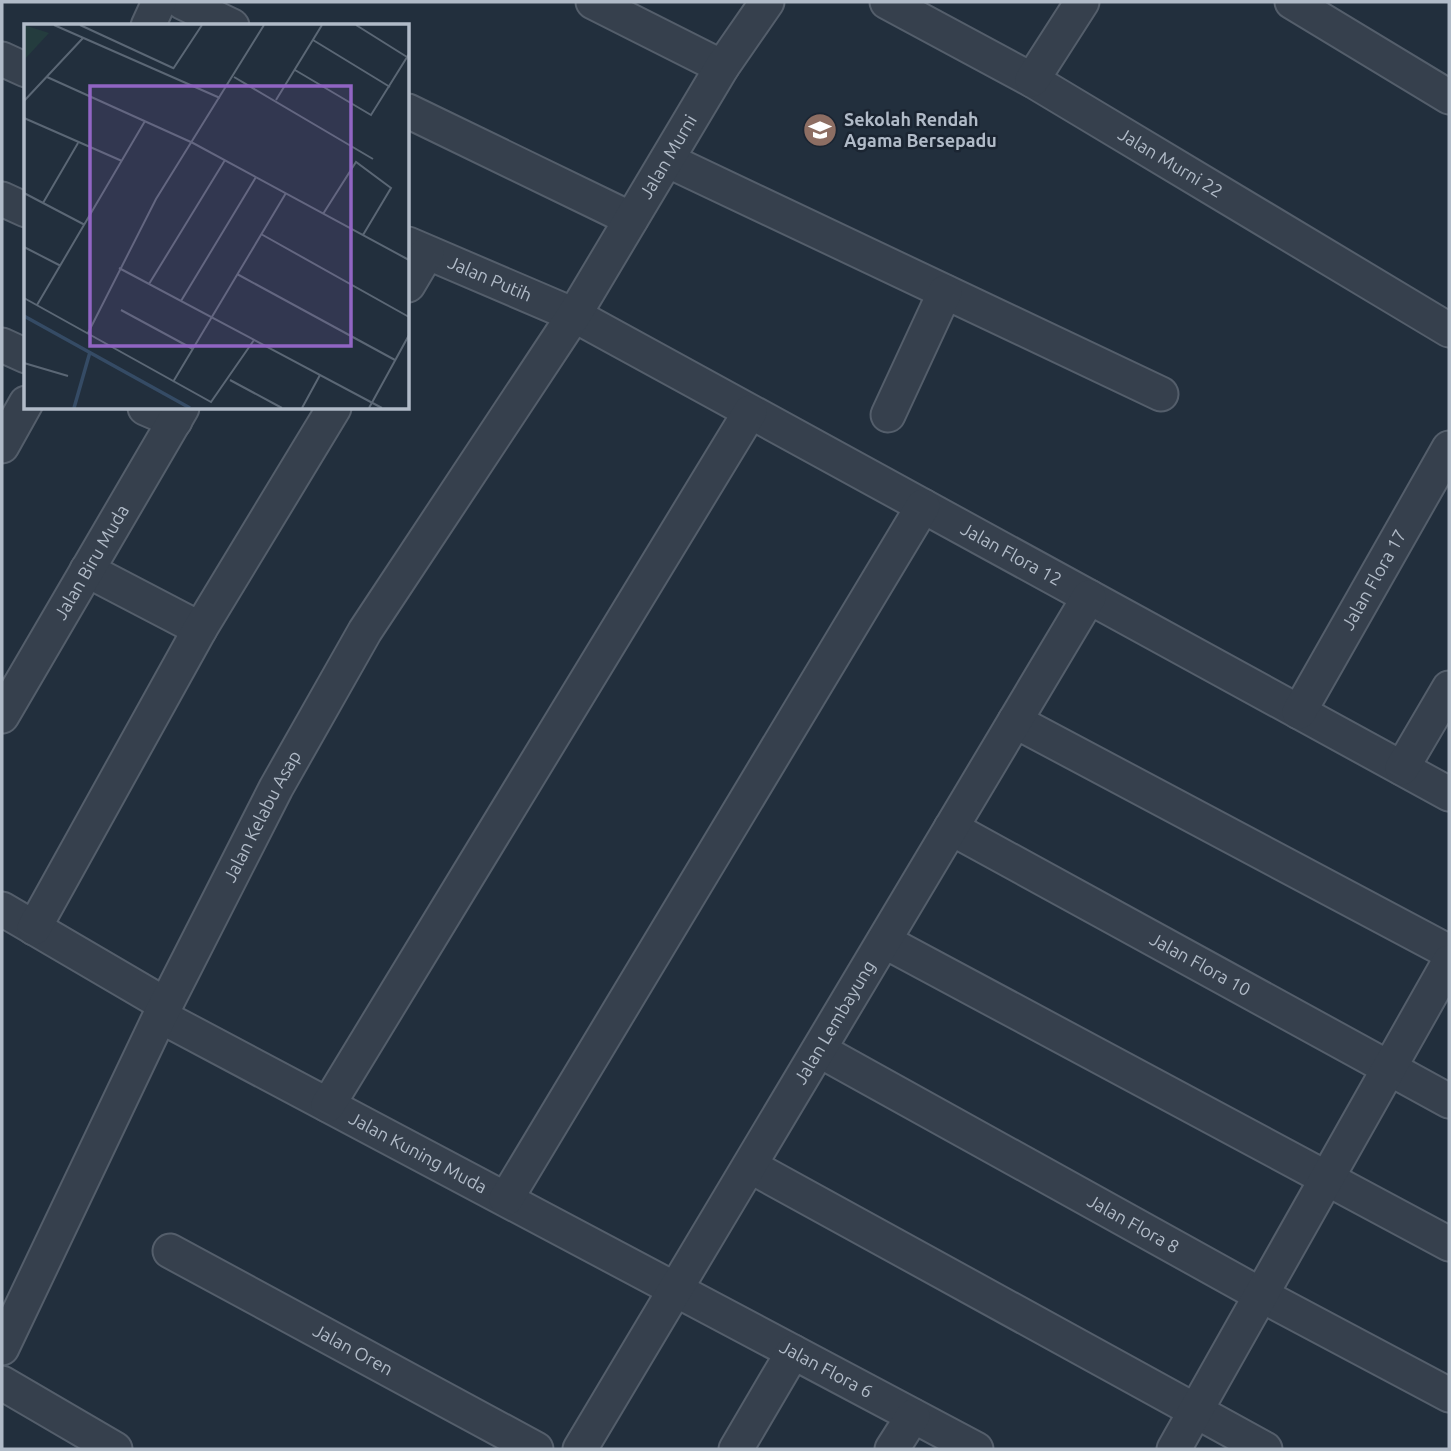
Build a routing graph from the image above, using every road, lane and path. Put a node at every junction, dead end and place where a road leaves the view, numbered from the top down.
1 (159, 2) edge
2 (181, 2) edge
3 (593, 2) edge
4 (767, 2) edge
5 (887, 2) edge
6 (1082, 2) edge
7 (1292, 2) edge
8 (922, 10) edge
9 (149, 24) edge
10 (228, 24) edge
11 (2, 59) edge
12 (722, 67) junction
13 (24, 68) edge
14 (1032, 80) junction
15 (1449, 97) edge
16 (410, 112) edge
17 (667, 160) junction
18 (2, 199) edge
19 (24, 209) edge
20 (631, 219) junction
21 (418, 248) edge
22 (410, 278) edge
23 (945, 292) junction
24 (574, 315) junction
25 (1449, 330) edge
26 (2, 345) edge
27 (24, 355) edge
28 (1161, 394) dead end
29 (24, 407) edge
30 (333, 410) edge
31 (167, 412) edge
32 (750, 412) junction
33 (888, 415) dead end
34 (2, 446) edge
35 (1449, 448) edge
36 (923, 506) junction
37 (87, 570) junction
38 (1089, 597) junction
39 (200, 629) junction
40 (1449, 688) edge
41 (1299, 712) junction
42 (2, 716) edge
43 (1015, 721) junction
44 (1402, 768) junction
45 (1449, 794) edge
46 (951, 828) junction
47 (2, 909) edge
48 (34, 928) junction
49 (884, 941) junction
50 (1449, 952) edge
51 (1449, 962) edge
52 (163, 1010) junction
53 (819, 1049) junction
54 (1390, 1067) junction
55 (1449, 1101) edge
56 (328, 1105) junction
57 (750, 1166) junction
58 (1327, 1179) junction
59 (506, 1199) junction
60 (1449, 1244) edge
61 (170, 1251) dead end
62 (676, 1290) junction
63 (1261, 1295) junction
64 (2, 1348) edge
65 (793, 1352) junction
66 (2, 1383) edge
67 (1449, 1395) edge
68 (1196, 1411) junction
69 (913, 1416) junction
70 (115, 1449) edge
71 (537, 1449) edge
72 (580, 1449) edge
73 (736, 1449) edge
74 (892, 1449) edge
75 (976, 1449) edge
76 (1174, 1449) edge
77 (1265, 1449) edge

1 - 9 street
2 - 10 street
3 - 12 street
4 - 12 street, Jalan Murni
5 - 8 street, Jalan Murni 22
6 - 14 street
7 - 15 street
8 - 14 street, Jalan Murni 22
11 - 13 street
12 - 17 street, Jalan Murni
14 - 25 street, Jalan Murni 22
16 - 20 street
17 - 20 street, Jalan Murni
17 - 23 street
18 - 19 street
20 - 24 street, Jalan Murni
21 - 22 street
21 - 24 street, Jalan Putih
23 - 28 street
23 - 33 street
24 - 32 street, Jalan Flora 12
24 - 52 street, Jalan Kelabu Asap
26 - 27 street
29 - 34 street
30 - 39 street
31 - 37 street, Jalan Biru Muda
32 - 36 street, Jalan Flora 12
32 - 56 street
35 - 41 street, Jalan Flora 17
36 - 38 street, Jalan Flora 12
36 - 59 street
37 - 39 street
37 - 42 street, Jalan Biru Muda
38 - 41 street, Jalan Flora 12
38 - 43 street, Jalan Lembayung
39 - 48 street
40 - 44 street
41 - 44 street, Jalan Flora 12
43 - 46 street, Jalan Lembayung
43 - 50 street
44 - 45 street, Jalan Flora 12
46 - 49 street, Jalan Lembayung
46 - 54 street, Jalan Flora 10
47 - 48 street, Jalan Kuning Muda
48 - 52 street, Jalan Kuning Muda
49 - 53 street, Jalan Lembayung
49 - 58 street
51 - 54 street
52 - 56 street, Jalan Kuning Muda
52 - 64 street, Jalan Kelabu Asap
53 - 57 street, Jalan Lembayung
53 - 63 street, Jalan Flora 8
54 - 55 street, Jalan Flora 10
54 - 58 street
56 - 59 street, Jalan Kuning Muda
57 - 62 street, Jalan Lembayung
57 - 68 street
58 - 60 street
58 - 63 street
59 - 62 street, Jalan Kuning Muda
61 - 71 street, Jalan Oren
62 - 65 street, Jalan Flora 6
62 - 72 street, Jalan Lembayung
63 - 67 street, Jalan Flora 8
63 - 68 street
65 - 69 street, Jalan Flora 6
65 - 73 street
66 - 70 street
68 - 76 street
68 - 77 street
69 - 74 street
69 - 75 street, Jalan Flora 6

